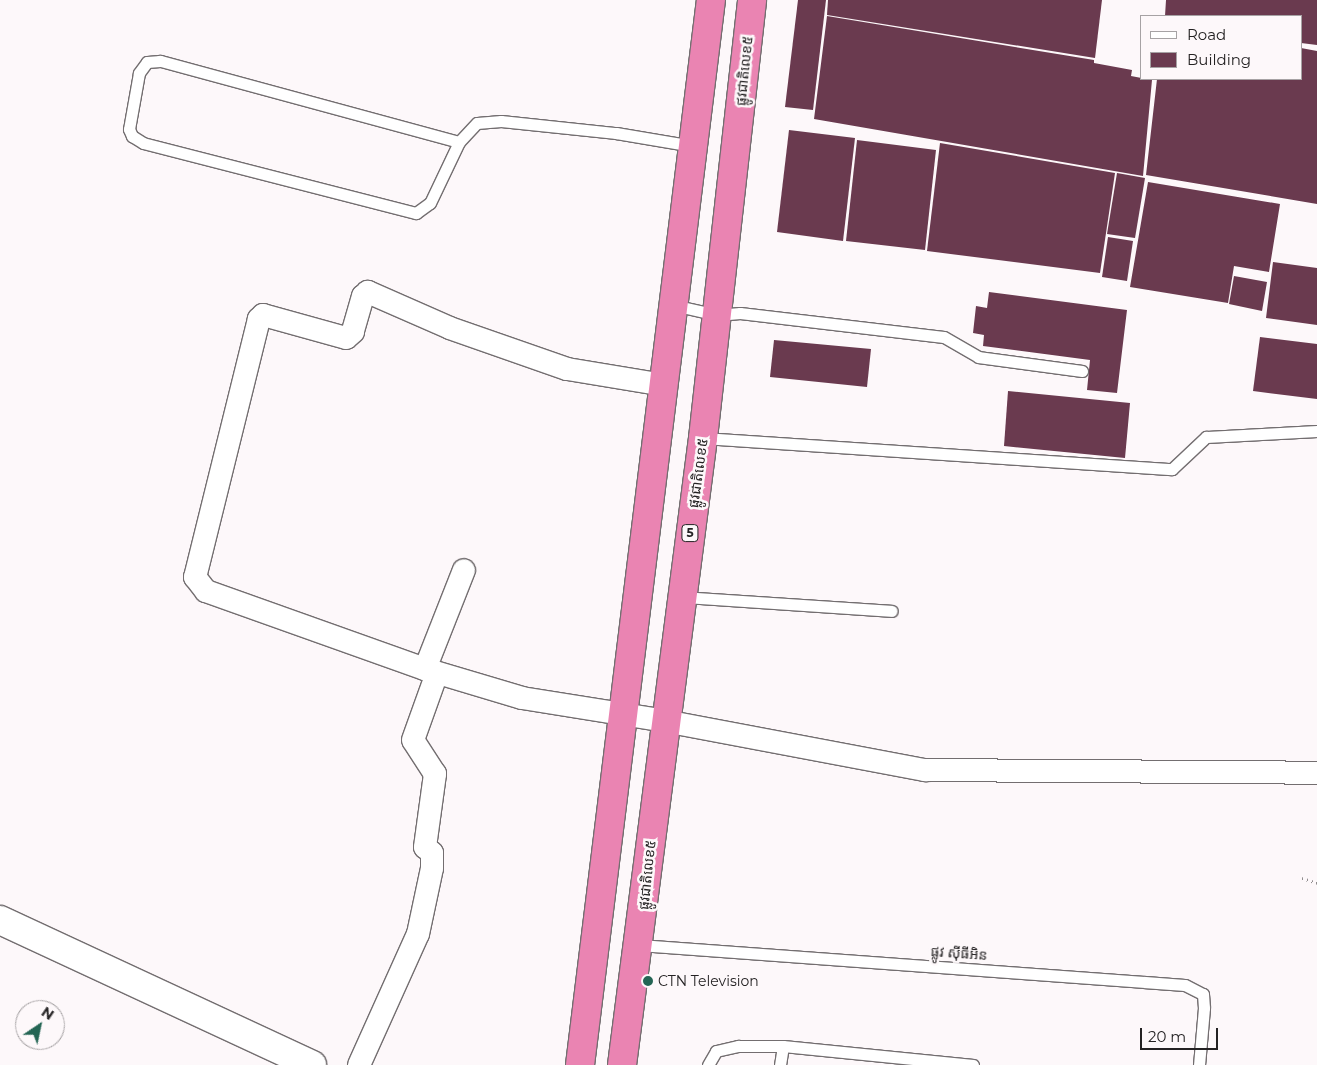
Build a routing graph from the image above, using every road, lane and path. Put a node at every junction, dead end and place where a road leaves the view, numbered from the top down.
1 (752, 0) edge
2 (706, 1) edge
3 (459, 142) junction
4 (693, 146) junction
5 (673, 305) junction
6 (717, 315) junction
7 (1082, 370) dead end
8 (664, 385) junction
9 (1317, 431) edge
10 (703, 438) junction
11 (464, 570) dead end
12 (681, 597) junction
13 (892, 611) dead end
14 (431, 671) junction
15 (623, 716) junction
16 (664, 721) junction
17 (1317, 774) edge
18 (1302, 878) dead end
19 (1317, 883) edge
20 (0, 920) edge
21 (639, 945) junction
22 (783, 1046) junction
23 (312, 1065) edge
24 (359, 1065) edge
25 (580, 1065) edge
26 (622, 1065) edge
27 (708, 1065) edge
28 (780, 1065) edge
29 (973, 1065) edge
30 (1199, 1065) edge

1 - 6 highway, ផ្លូវជាតិលេខ៥ / 5
2 - 4 highway
3 - 3 lane
3 - 4 lane
4 - 5 highway
5 - 6 lane
5 - 8 highway
6 - 7 lane
6 - 10 highway, ផ្លូវជាតិលេខ៥ / 5
8 - 14 street
8 - 15 highway
9 - 10 lane
10 - 12 highway, ផ្លូវជាតិលេខ៥ / 5
11 - 14 street
12 - 13 lane
12 - 16 highway, ផ្លូវជាតិលេខ៥ / 5
14 - 15 street
14 - 24 street
15 - 16 street
15 - 25 highway
16 - 17 street
16 - 21 highway, ផ្លូវជាតិលេខ៥ / 5
18 - 19 path
20 - 23 street
21 - 26 highway, ផ្លូវជាតិលេខ៥ / 5
21 - 30 lane, ផ្លូវ ស៊ីធីអិន
22 - 27 lane
22 - 28 lane
22 - 29 lane

